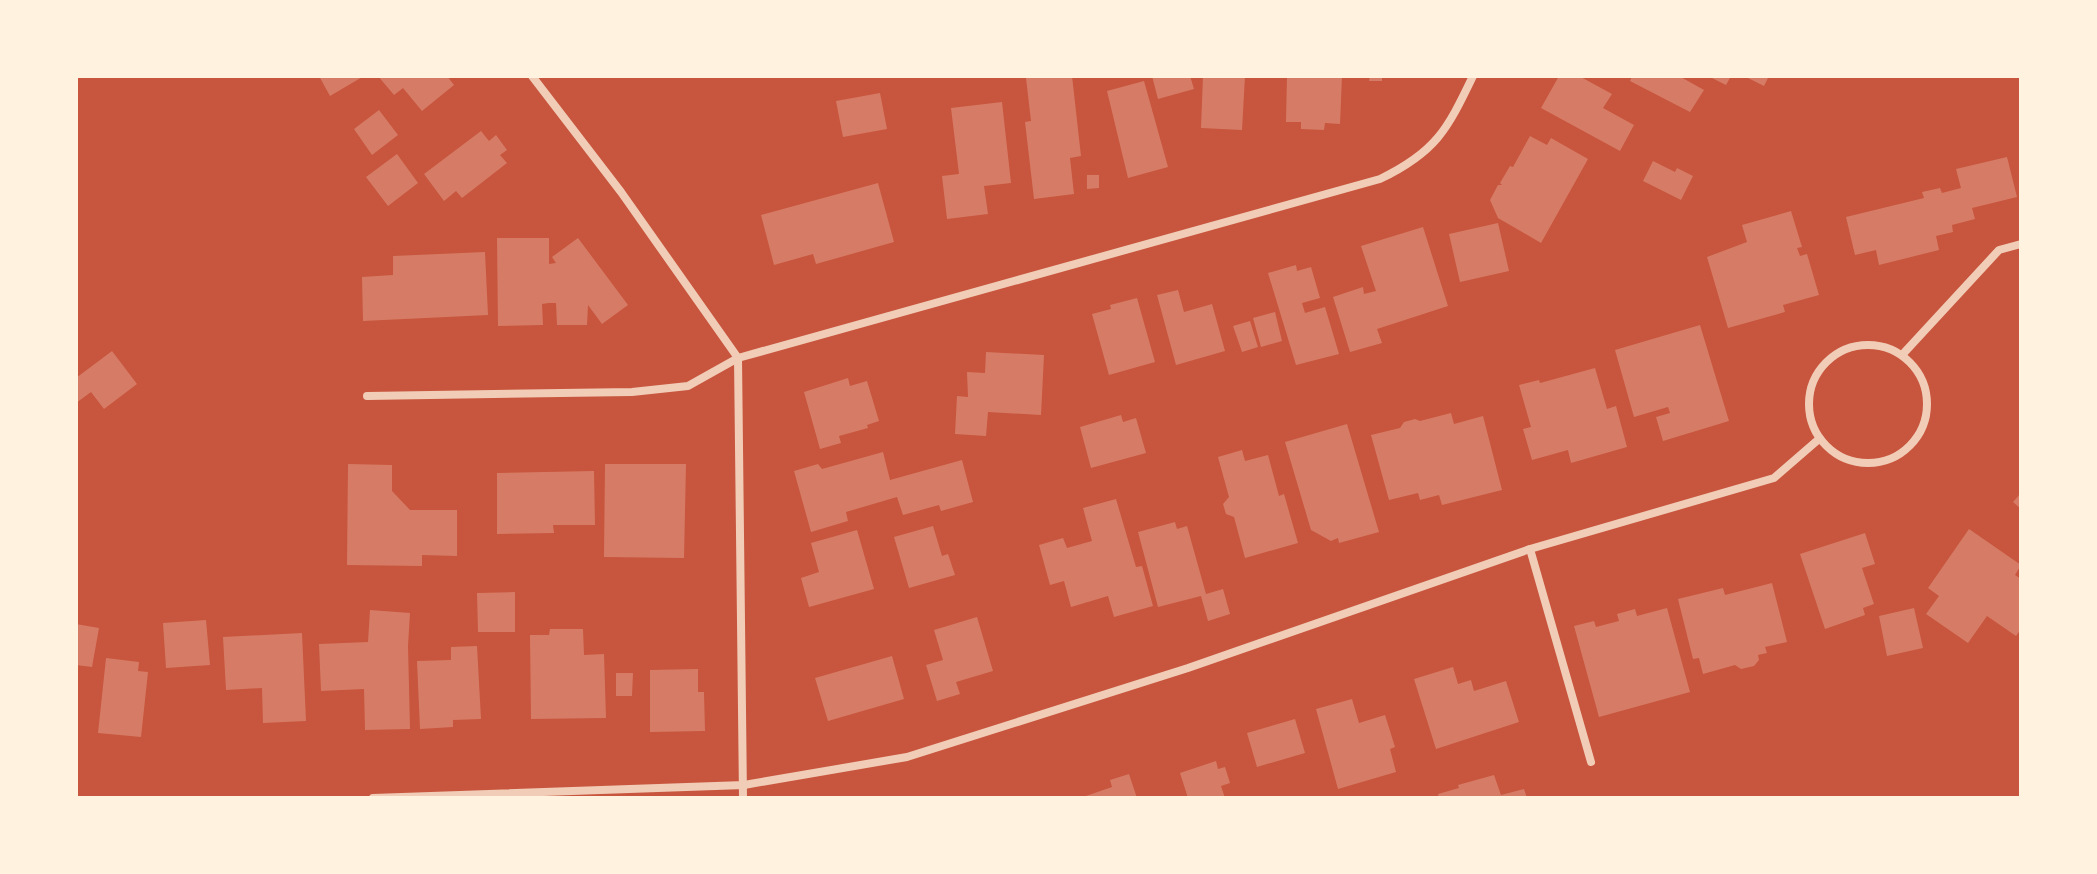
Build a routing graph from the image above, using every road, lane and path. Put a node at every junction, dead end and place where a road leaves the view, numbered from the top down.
1 (532, 76) edge
2 (1473, 76) edge
3 (2021, 244) edge
4 (1902, 355) junction
5 (738, 358) junction
6 (367, 396) dead end
7 (1819, 439) junction
8 (1530, 549) junction
9 (1591, 762) dead end
10 (744, 785) junction
11 (373, 798) edge
12 (743, 798) edge

1 - 5 street
2 - 5 street
3 - 4 street
4 - 7 street
4 - 7 street
5 - 6 street
5 - 10 street
7 - 8 street
8 - 9 street
8 - 10 street
10 - 11 street
10 - 12 street

